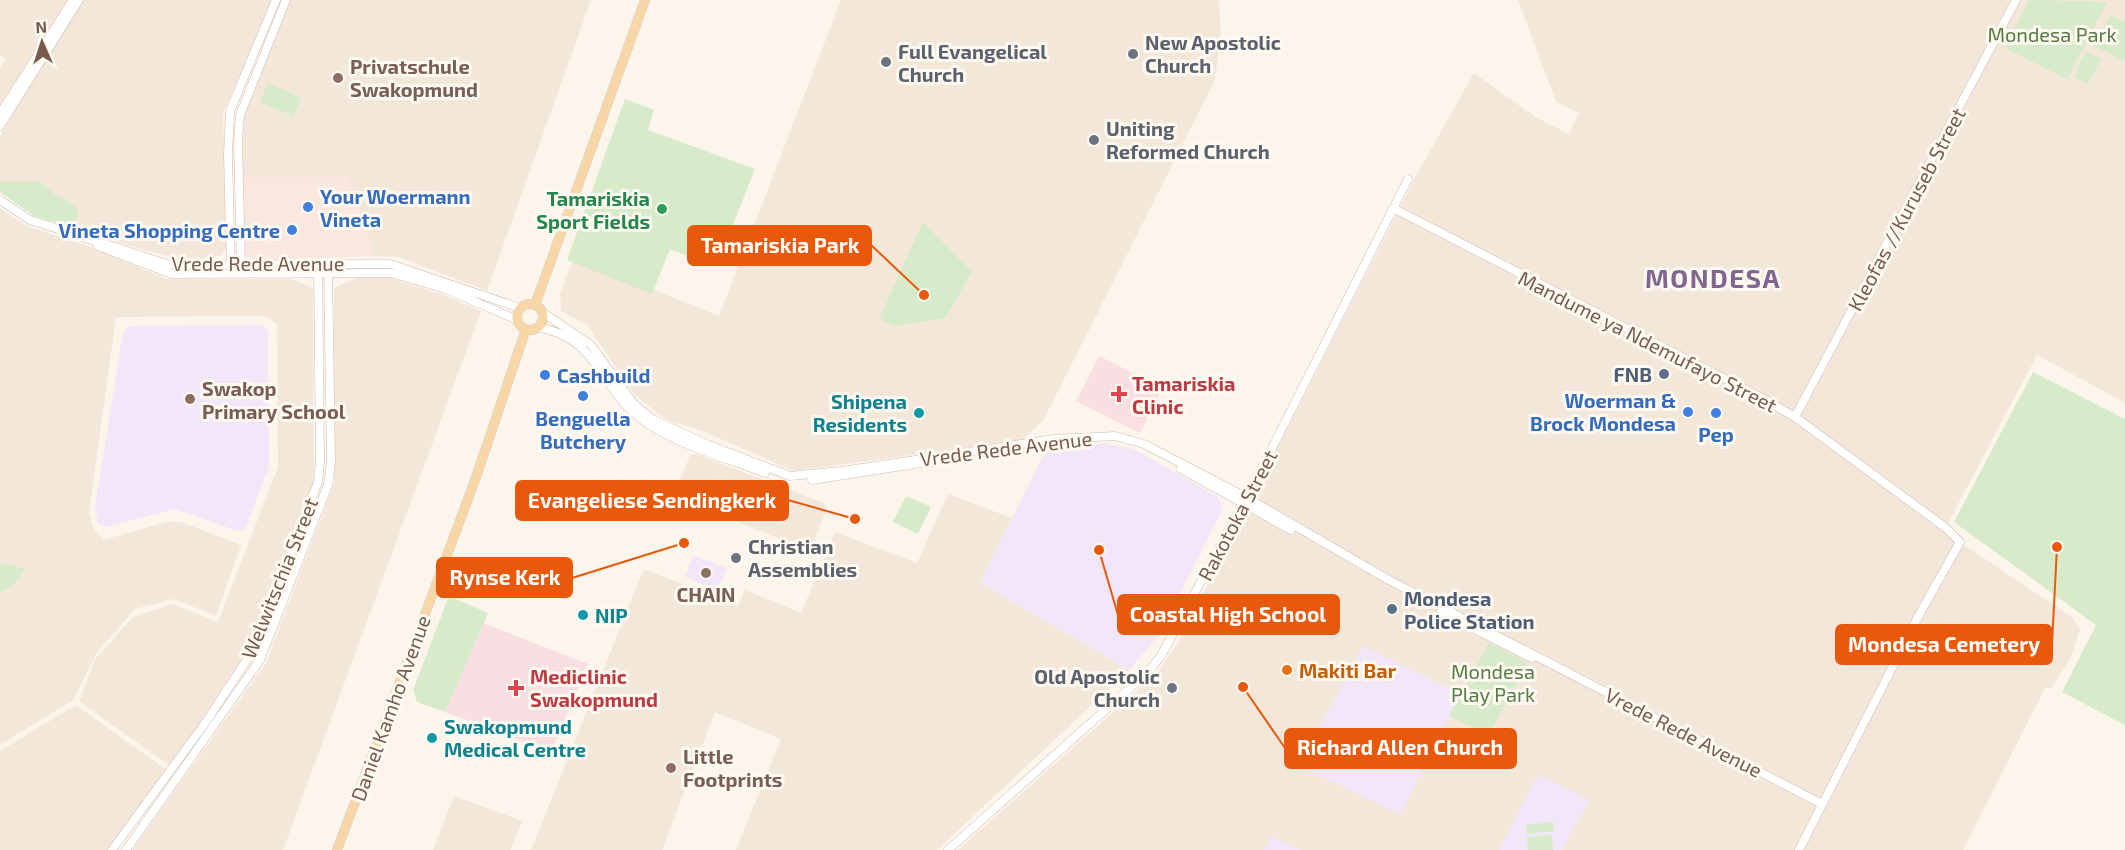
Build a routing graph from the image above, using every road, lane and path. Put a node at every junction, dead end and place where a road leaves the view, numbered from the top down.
1 (73, 0) edge
2 (79, 0) edge
3 (286, 0) edge
4 (645, 0) edge
5 (2016, 0) edge
6 (274, 3) edge
7 (282, 10) junction
8 (0, 114) edge
9 (0, 126) edge
10 (1408, 178) dead end
11 (0, 200) edge
12 (0, 206) edge
13 (1393, 208) junction
14 (152, 264) junction
15 (318, 264) junction
16 (328, 264) junction
17 (231, 265) junction
18 (241, 265) junction
19 (318, 273) junction
20 (328, 273) junction
21 (231, 274) junction
22 (241, 274) junction
23 (538, 308) junction
24 (520, 309) junction
25 (517, 320) junction
26 (537, 327) junction
27 (526, 329) junction
28 (1795, 417) junction
29 (1243, 499) junction
30 (1822, 804) junction
31 (112, 850) edge
32 (126, 850) edge
33 (337, 850) edge
34 (948, 850) edge
35 (1799, 850) edge

1 - 8 street
2 - 9 street
3 - 7 street
4 - 23 main road
5 - 28 street, Kleofas //Kuruseb Street
6 - 7 street
6 - 17 street
7 - 18 street
10 - 13 street, Rakotoka Street
11 - 14 street, Vrede Rede Avenue
12 - 14 street, Vrede Rede Avenue
13 - 28 street, Mandume ya Ndemufayo Street
13 - 29 street, Rakotoka Street
14 - 17 street, Vrede Rede Avenue
14 - 21 street, Vrede Rede Avenue
15 - 16 street, Vrede Rede Avenue
15 - 18 street, Vrede Rede Avenue
15 - 19 street, Welwitschia Street
16 - 20 street, Welwitschia Street
16 - 24 street, Vrede Rede Avenue
17 - 18 street, Vrede Rede Avenue
17 - 21 street
18 - 22 street
19 - 20 street, Vrede Rede Avenue
19 - 22 street, Vrede Rede Avenue
19 - 31 street, Welwitschia Street
20 - 25 street, Vrede Rede Avenue
20 - 32 street, Welwitschia Street
21 - 22 street, Vrede Rede Avenue
23 - 24 main road
23 - 26 main road
23 - 29 street, Vrede Rede Avenue
24 - 25 main road
25 - 27 main road
26 - 27 main road
26 - 29 street, Vrede Rede Avenue
27 - 33 main road, Daniel Kamho Avenue
28 - 30 street, Mandume ya Ndemufayo Street
29 - 30 street, Vrede Rede Avenue
29 - 34 street, Rakotoka Street
30 - 35 street, Mandume ya Ndemufayo Street

